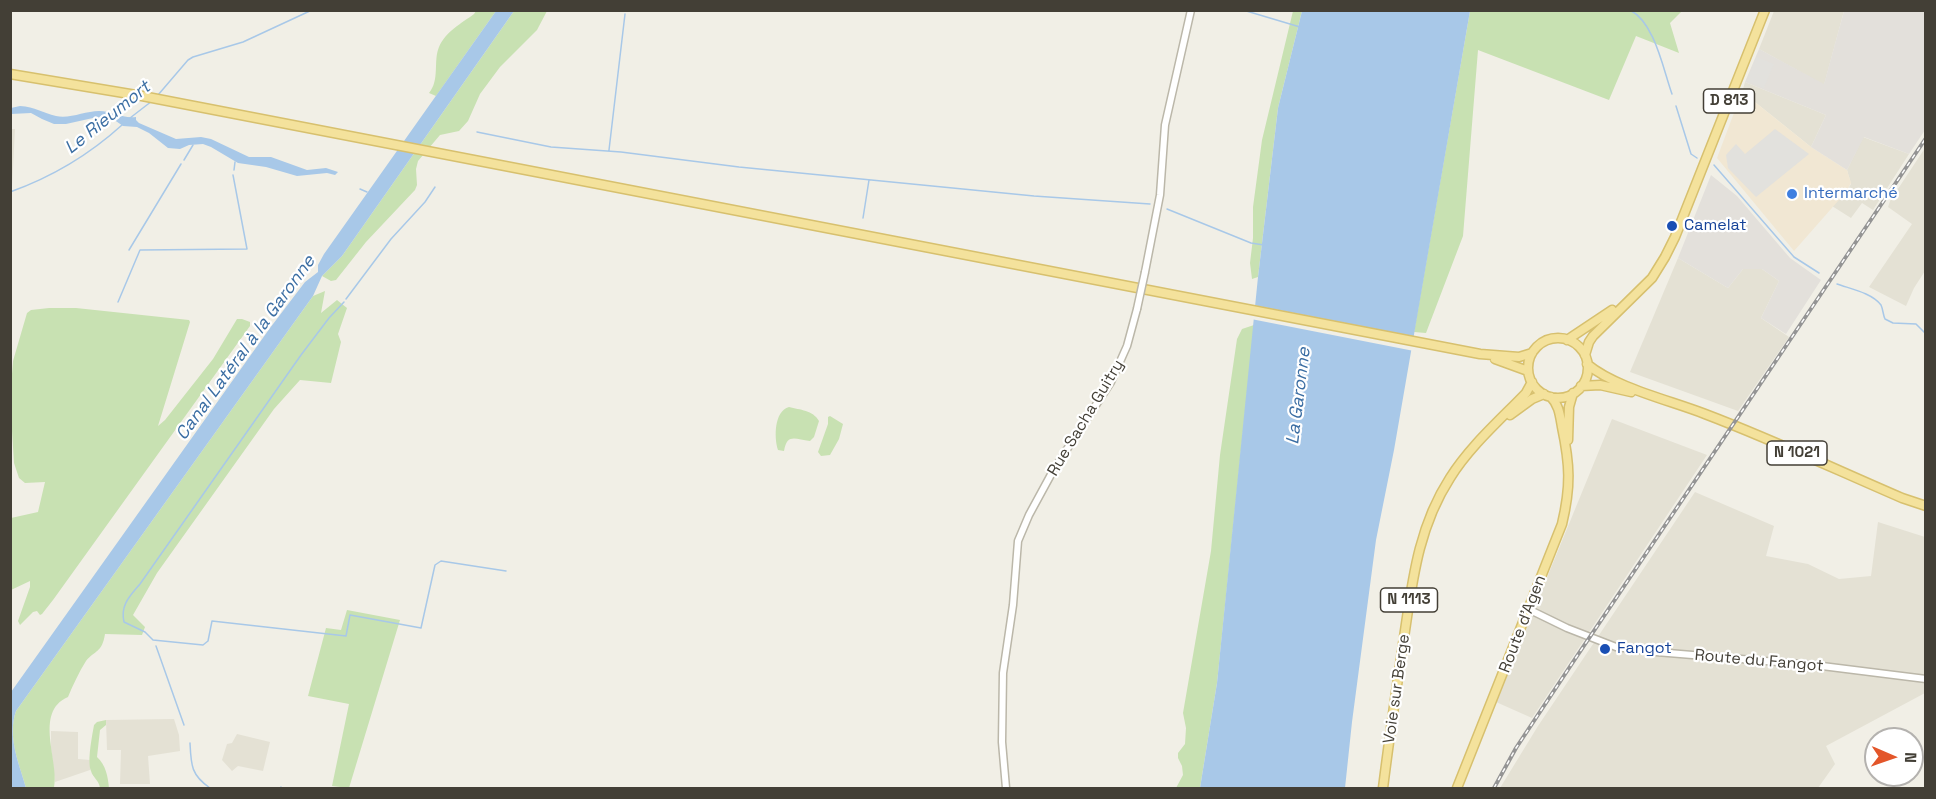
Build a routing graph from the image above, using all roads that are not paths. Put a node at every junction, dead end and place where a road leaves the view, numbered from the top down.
1 (1191, 10) edge
2 (1765, 10) edge
3 (10, 74) edge
4 (1641, 288) junction
5 (1568, 340) junction
6 (1476, 353) junction
7 (1532, 354) junction
8 (1586, 360) junction
9 (1528, 371) junction
10 (1532, 382) junction
11 (1581, 386) junction
12 (1573, 393) junction
13 (1547, 395) junction
14 (1668, 401) junction
15 (1489, 431) junction
16 (1568, 455) junction
17 (1926, 507) edge
18 (1528, 609) junction
19 (1926, 679) edge
20 (1006, 789) edge
21 (1383, 789) edge
22 (1457, 789) edge

1 - 20 street, Rue Sacha Guitry, bridge
2 - 4 main road, D 813
3 - 6 main road
4 - 5 main road, D 813
4 - 8 main road, D 813
5 - 7 main road
5 - 8 main road
6 - 7 main road
6 - 9 main road
7 - 9 main road
8 - 11 main road
8 - 14 main road, N 1021
9 - 10 main road
10 - 13 main road
10 - 15 main road, N 1113
11 - 12 main road
11 - 14 main road, N 1021
12 - 13 main road
12 - 16 main road, Route d'Agen
13 - 15 main road, N 1113
13 - 16 main road, Route d'Agen
14 - 17 main road, N 1021
15 - 21 main road, Voie sur Berge / N 1113
16 - 18 main road, Route d'Agen
18 - 19 street, Route du Fangot
18 - 22 main road, Route d'Agen

